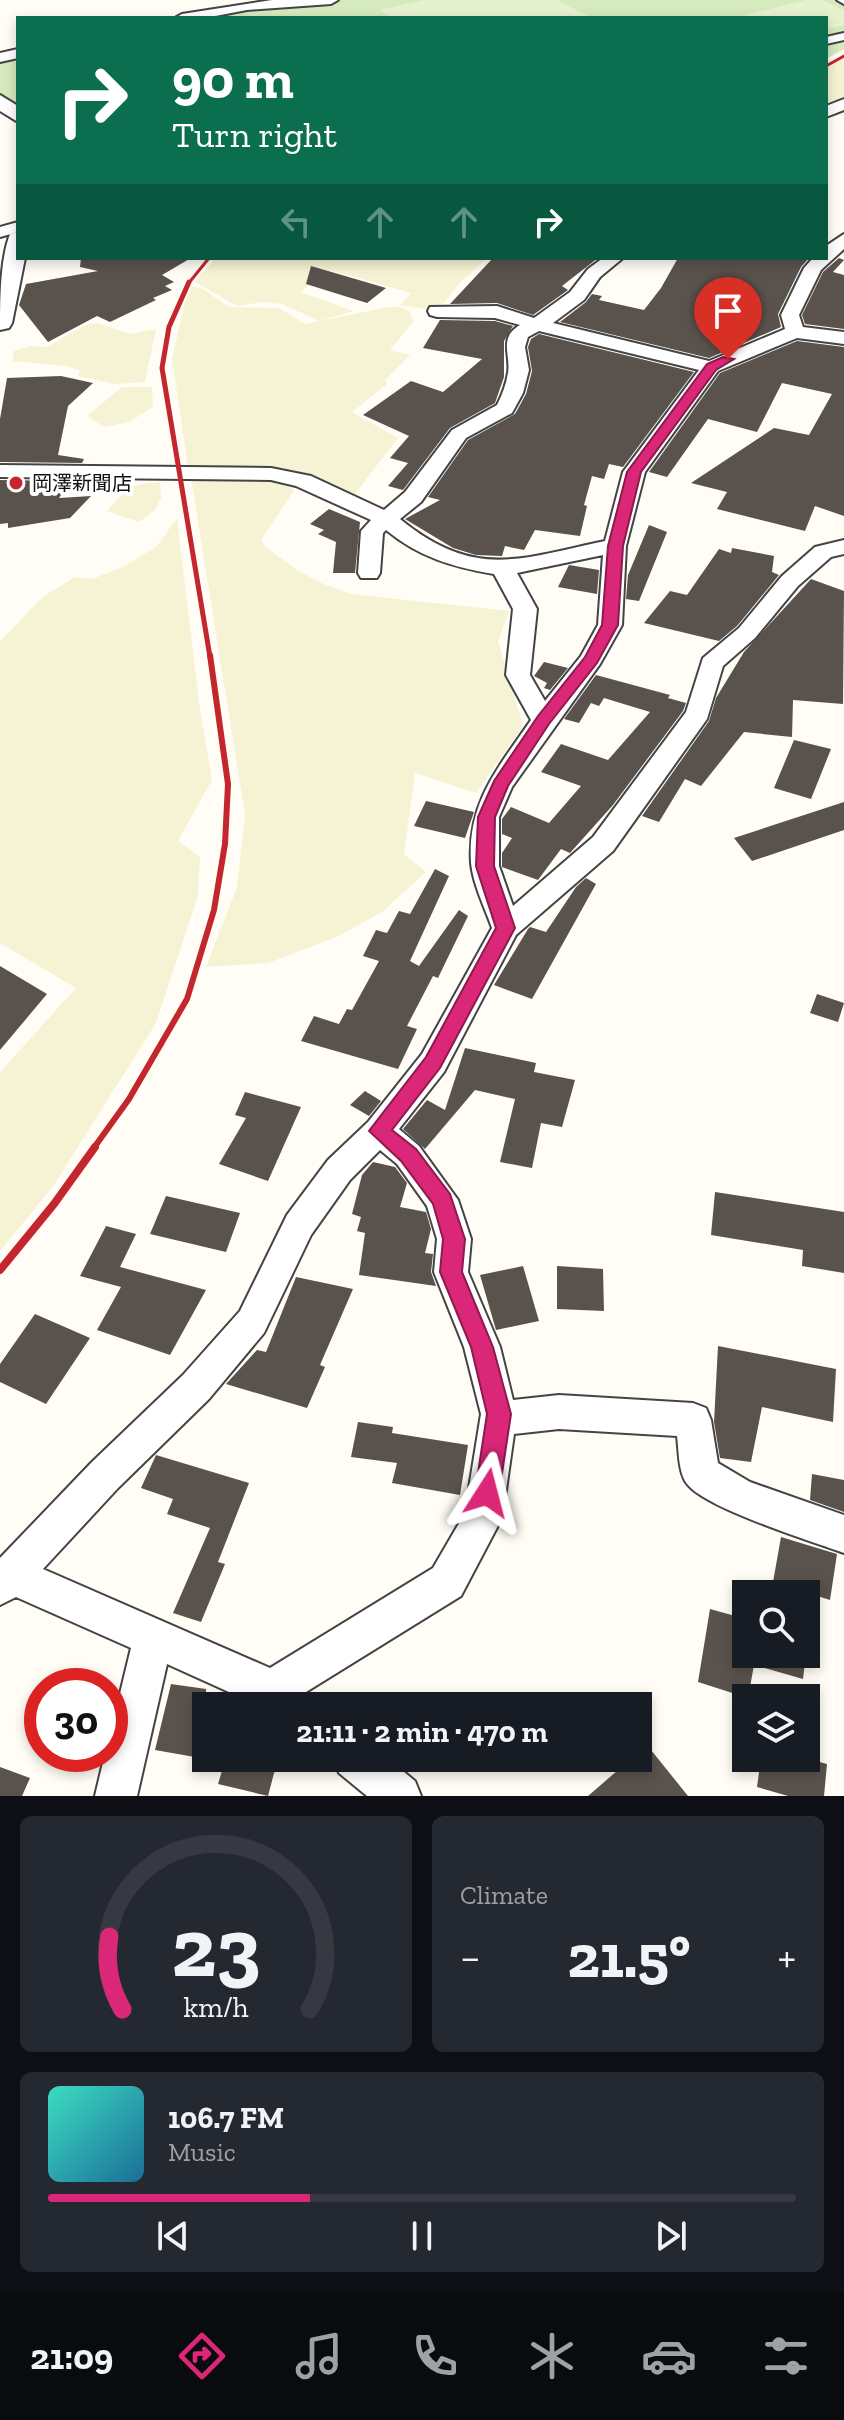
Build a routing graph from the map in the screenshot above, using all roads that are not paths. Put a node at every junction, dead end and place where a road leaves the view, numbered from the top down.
1 (331, 0) edge
2 (193, 16) edge
3 (844, 239) edge
4 (16, 248) edge
5 (828, 254) edge
6 (611, 260) edge
7 (822, 260) edge
8 (437, 311) dead end
9 (0, 323) edge
10 (535, 324) junction
11 (795, 332) junction
12 (844, 338) edge
13 (711, 367) junction
14 (0, 471) edge
15 (386, 519) junction
16 (615, 546) junction
17 (844, 547) edge
18 (502, 568) junction
19 (369, 573) dead end
20 (544, 720) junction
21 (506, 928) junction
22 (379, 1131) junction
23 (498, 1419) junction
24 (844, 1534) edge
25 (6, 1580) edge
26 (154, 1636) junction
27 (270, 1692) edge
28 (291, 1692) edge
29 (371, 1772) edge
30 (116, 1796) edge
31 (400, 1796) edge

1 - 2 street
3 - 5 street
4 - 9 street
6 - 10 street
7 - 11 street
8 - 10 street
10 - 13 street
10 - 15 street
11 - 12 street
11 - 13 street
13 - 16 street
14 - 15 street
15 - 18 street
15 - 19 street
16 - 18 street
16 - 20 street
17 - 21 street
18 - 20 street
20 - 21 street
21 - 22 street
22 - 23 street
22 - 25 street
23 - 24 street
23 - 28 street
25 - 26 street
26 - 27 street
26 - 30 street
29 - 31 street

